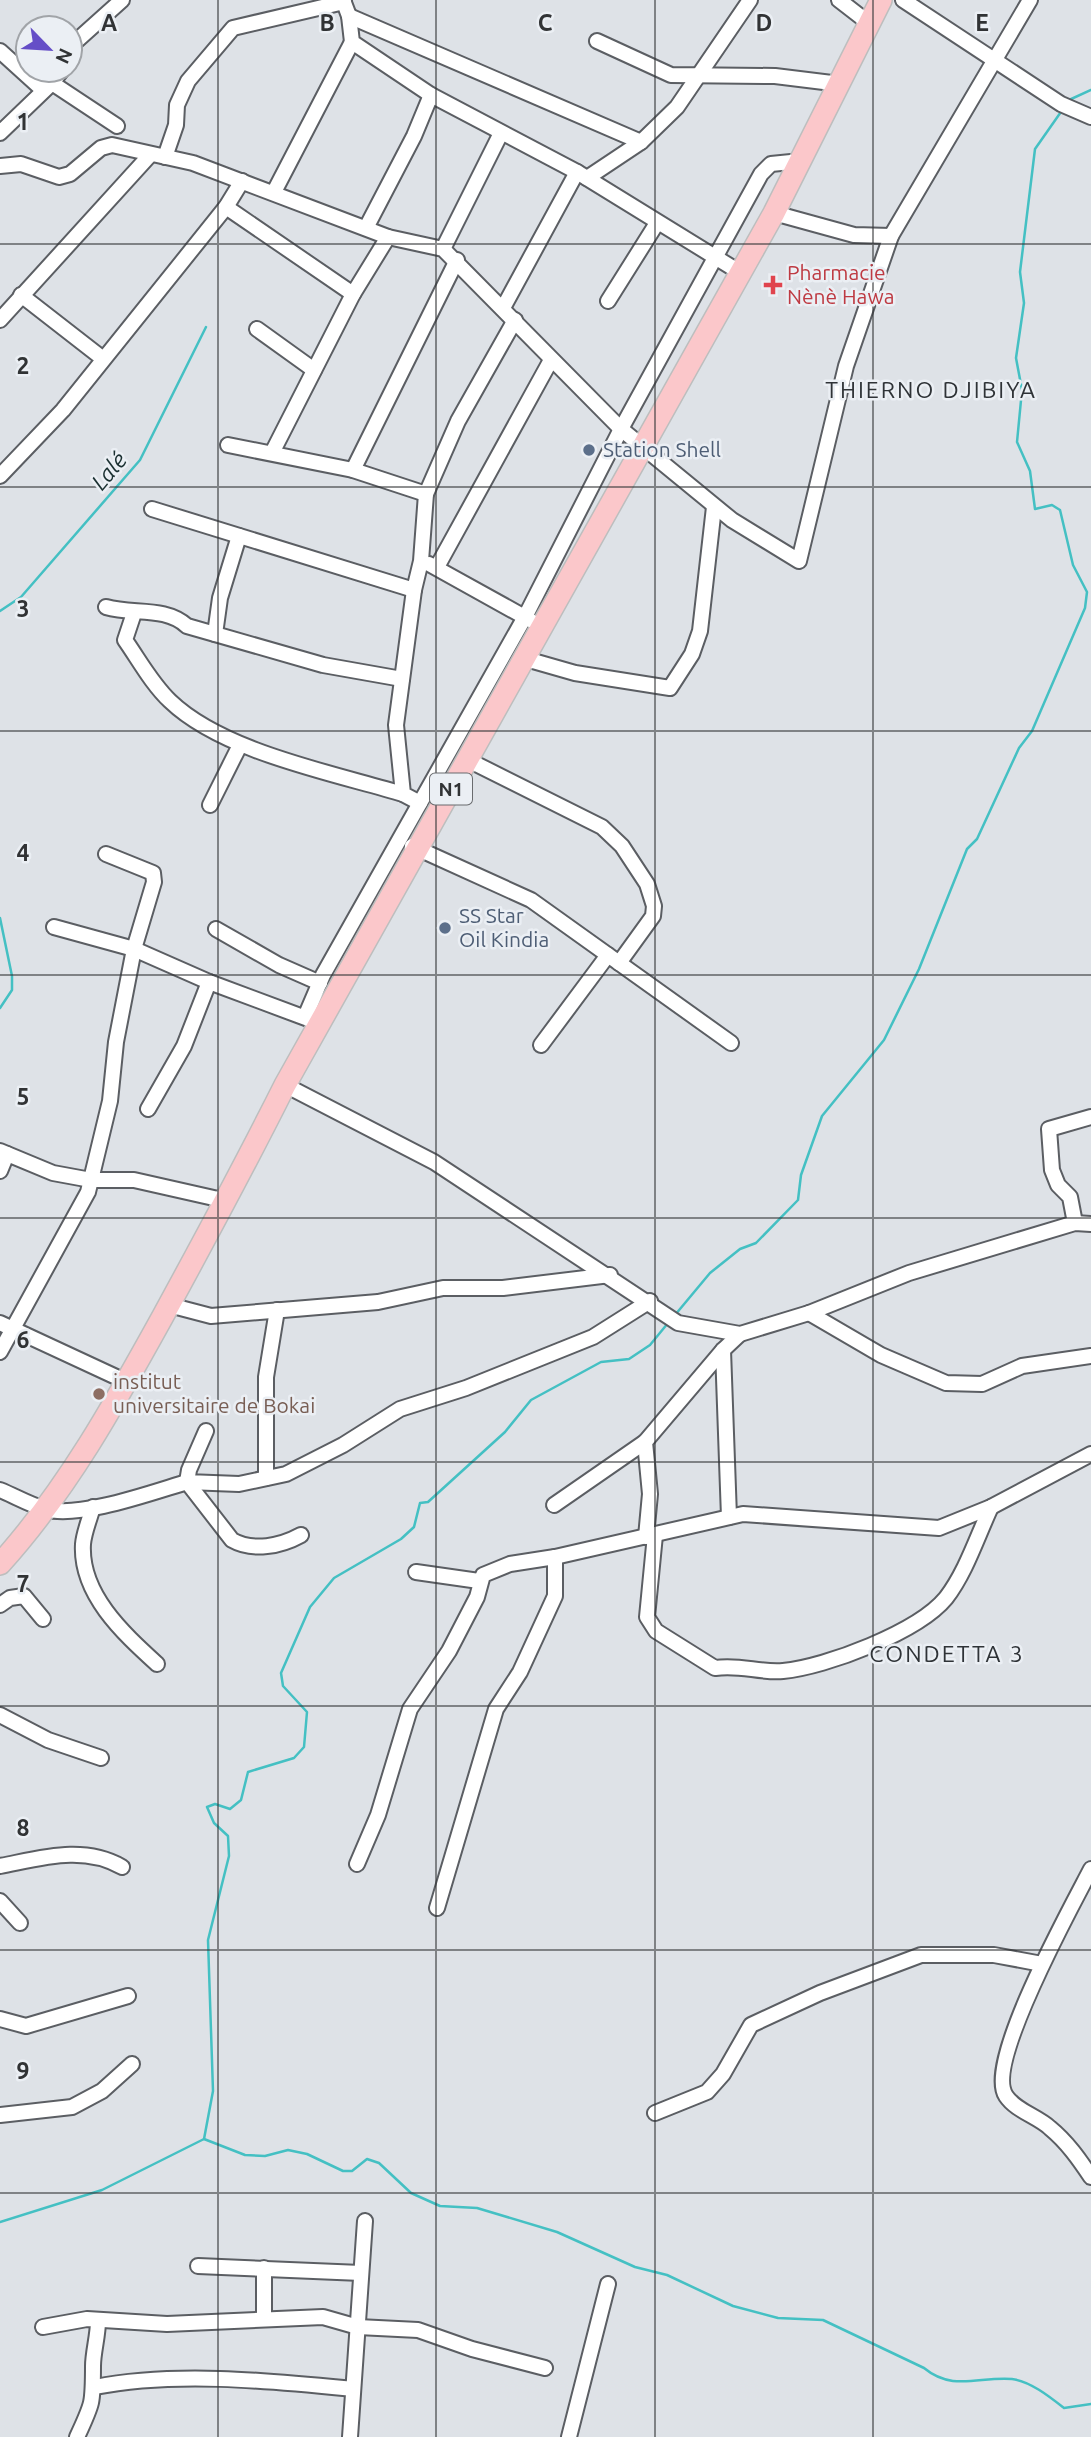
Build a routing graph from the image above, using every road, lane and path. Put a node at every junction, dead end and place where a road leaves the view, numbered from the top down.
1 (122, 0) edge
2 (750, 0) edge
3 (839, 0) edge
4 (881, 0) edge
5 (903, 0) edge
6 (1030, 0) edge
7 (345, 6) edge
8 (870, 24) junction
9 (84, 34) edge
10 (597, 41) dead end
11 (352, 42) junction
12 (0, 51) edge
13 (994, 59) junction
14 (699, 74) junction
15 (50, 84) edge
16 (840, 84) junction
17 (48, 87) junction
18 (431, 94) junction
19 (1091, 117) edge
20 (117, 125) dead end
21 (0, 133) edge
22 (501, 133) junction
23 (640, 142) junction
24 (150, 155) junction
25 (165, 157) junction
26 (801, 161) junction
27 (0, 166) edge
28 (582, 175) junction
29 (242, 181) junction
30 (274, 192) junction
31 (226, 207) junction
32 (774, 213) junction
33 (657, 222) junction
34 (366, 228) junction
35 (891, 236) junction
36 (387, 237) junction
37 (443, 249) junction
38 (715, 259) junction
39 (457, 260) junction
40 (741, 273) junction
41 (353, 294) junction
42 (21, 295) junction
43 (608, 300) dead end
44 (503, 308) junction
45 (0, 320) edge
46 (515, 320) junction
47 (257, 329) dead end
48 (102, 358) junction
49 (551, 360) junction
50 (314, 370) junction
51 (621, 429) junction
52 (228, 445) dead end
53 (644, 449) junction
54 (272, 453) junction
55 (353, 470) junction
56 (0, 477) edge
57 (426, 494) junction
58 (714, 507) junction
59 (152, 509) dead end
60 (239, 536) junction
61 (421, 561) junction
62 (438, 567) junction
63 (414, 590) junction
64 (106, 607) dead end
65 (134, 613) junction
66 (526, 615) junction
67 (543, 630) junction
68 (215, 634) junction
69 (526, 659) junction
70 (402, 680) junction
71 (240, 745) junction
72 (468, 760) junction
73 (403, 794) junction
74 (420, 803) junction
75 (210, 805) dead end
76 (409, 843) junction
77 (106, 854) dead end
78 (54, 928) dead end
79 (216, 929) dead end
80 (134, 949) junction
81 (614, 959) junction
82 (322, 979) junction
83 (209, 982) junction
84 (345, 984) junction
85 (313, 1022) junction
86 (732, 1043) dead end
87 (541, 1045) dead end
88 (285, 1085) junction
89 (148, 1109) dead end
90 (1091, 1117) edge
91 (4, 1153) edge
92 (0, 1171) edge
93 (91, 1180) junction
94 (228, 1200) junction
95 (1074, 1223) junction
96 (1091, 1224) edge
97 (610, 1275) junction
98 (650, 1301) junction
99 (169, 1306) junction
100 (276, 1310) junction
101 (809, 1313) junction
102 (7, 1326) edge
103 (740, 1334) junction
104 (723, 1350) junction
105 (0, 1352) edge
106 (1091, 1356) edge
107 (127, 1381) junction
108 (206, 1431) dead end
109 (645, 1442) junction
110 (1091, 1454) edge
111 (266, 1478) junction
112 (187, 1482) junction
113 (0, 1490) edge
114 (554, 1505) dead end
115 (93, 1507) junction
116 (991, 1507) junction
117 (47, 1510) junction
118 (729, 1517) junction
119 (301, 1535) dead end
120 (651, 1536) junction
121 (555, 1557) junction
122 (0, 1564) edge
123 (416, 1572) dead end
124 (479, 1581) junction
125 (0, 1605) edge
126 (43, 1619) dead end
127 (157, 1664) dead end
128 (0, 1715) edge
129 (101, 1758) dead end
130 (357, 1864) dead end
131 (0, 1866) edge
132 (122, 1867) dead end
133 (1091, 1869) edge
134 (0, 1901) edge
135 (437, 1908) dead end
136 (20, 1923) dead end
137 (1042, 1964) junction
138 (128, 1996) dead end
139 (0, 2020) edge
140 (132, 2064) dead end
141 (655, 2113) dead end
142 (0, 2115) edge
143 (1091, 2177) edge
144 (365, 2221) dead end
145 (198, 2266) dead end
146 (264, 2268) junction
147 (361, 2273) junction
148 (608, 2284) dead end
149 (264, 2319) junction
150 (98, 2321) junction
151 (43, 2327) dead end
152 (358, 2327) junction
153 (545, 2368) dead end
154 (95, 2387) junction
155 (353, 2389) junction
156 (77, 2437) edge
157 (349, 2437) edge
158 (569, 2437) edge

1 - 9 street
2 - 14 street
3 - 8 street
4 - 8 highway, N1
5 - 13 street
6 - 13 street
7 - 11 street
7 - 23 street
7 - 25 street
8 - 16 highway, N1
10 - 14 street
11 - 18 street
11 - 30 street
12 - 17 street
13 - 19 street
13 - 35 street
14 - 16 street
14 - 23 street
15 - 17 street
16 - 26 highway, N1
17 - 20 street
17 - 21 street
18 - 22 street
18 - 34 street
22 - 28 street
22 - 37 street
23 - 28 street
24 - 25 street
24 - 27 street
24 - 42 street
25 - 29 street
26 - 32 highway, N1
26 - 38 street
28 - 33 street
28 - 44 street
29 - 30 street
29 - 31 street
30 - 34 street
31 - 41 street
31 - 48 street
32 - 35 street
32 - 40 highway, N1
33 - 38 street
33 - 43 street
34 - 36 street
35 - 58 street
36 - 37 street
36 - 41 street
37 - 39 street
38 - 40 street
38 - 51 street
39 - 44 street
39 - 55 street
40 - 53 highway, N1
41 - 50 street
42 - 45 street
42 - 48 street
44 - 46 street
46 - 49 street
46 - 57 street
47 - 50 street
48 - 56 street
49 - 51 street
49 - 62 street
50 - 54 street
51 - 53 street
51 - 66 street
52 - 54 street
53 - 58 street
53 - 67 highway, N1
54 - 55 street
55 - 57 street
57 - 61 street
58 - 69 street
59 - 60 street
60 - 63 street
60 - 68 street
61 - 62 street
61 - 63 street
62 - 66 street
63 - 70 street
64 - 65 street
65 - 68 street
65 - 71 street
66 - 67 street
66 - 74 street
67 - 69 highway, N1
68 - 70 street
69 - 72 highway, N1
70 - 73 street
71 - 73 street
71 - 75 street
72 - 76 highway, N1
72 - 81 street
73 - 74 street
74 - 76 street
76 - 81 street
76 - 82 street
76 - 84 highway, N1
77 - 80 street
78 - 80 street
79 - 82 street
80 - 83 street
80 - 93 street
81 - 86 street
81 - 87 street
82 - 84 street
82 - 85 street
83 - 85 street
83 - 89 street
84 - 85 highway, N1
85 - 88 highway, N1
88 - 94 highway, N1
88 - 97 street
90 - 95 street
91 - 92 street
91 - 93 street
93 - 94 street
93 - 102 street
94 - 99 highway, N1
95 - 96 street
95 - 101 street
97 - 98 street
97 - 100 street
98 - 103 street
98 - 111 street
99 - 100 street
99 - 107 highway, N1
100 - 111 street
101 - 103 street
101 - 106 street
102 - 105 street
102 - 107 street
103 - 104 street
104 - 109 street
104 - 118 street
107 - 117 highway, N1
108 - 112 street
109 - 114 street
109 - 120 street
110 - 116 street
111 - 112 street
112 - 115 street
112 - 119 street
113 - 117 street
115 - 117 street
115 - 127 street
116 - 118 street
116 - 120 street
117 - 122 highway, N1
118 - 120 street
120 - 121 street
121 - 124 street
121 - 135 street
123 - 124 street
124 - 130 street
125 - 126 street
128 - 129 street
131 - 132 street
133 - 137 street
134 - 136 street
137 - 141 street
137 - 143 street
138 - 139 street
140 - 142 street
144 - 147 street
145 - 146 street
146 - 147 street
146 - 149 street
147 - 152 street
148 - 158 street
149 - 150 street
149 - 152 street
150 - 151 street
150 - 154 street
152 - 153 street
152 - 155 street
154 - 155 street
154 - 156 street
155 - 157 street

